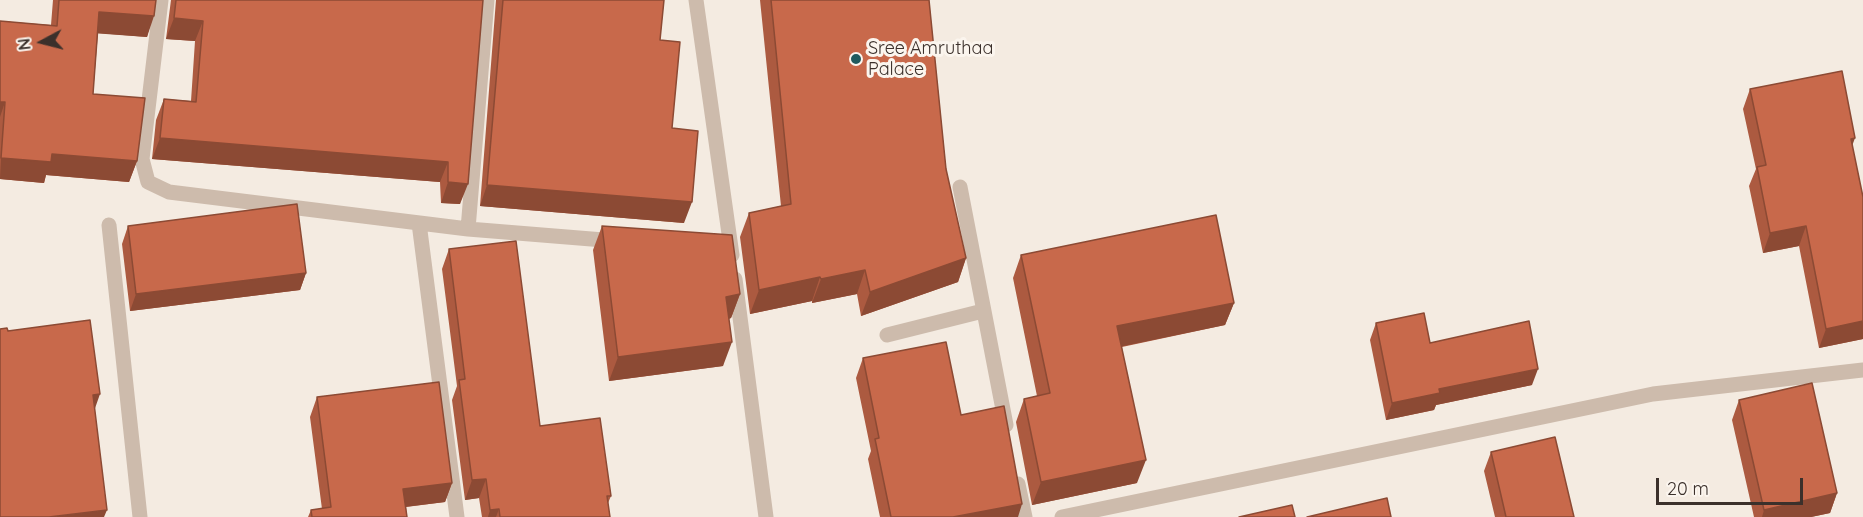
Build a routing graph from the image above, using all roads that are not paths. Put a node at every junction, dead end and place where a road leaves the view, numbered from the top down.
1 (161, 0) edge
2 (486, 0) edge
3 (696, 0) edge
4 (960, 187) dead end
5 (419, 223) junction
6 (109, 225) dead end
7 (468, 229) junction
8 (629, 242) edge
9 (983, 311) junction
10 (887, 335) dead end
11 (1863, 370) edge
12 (1009, 437) edge
13 (1015, 471) edge
14 (140, 517) edge
15 (457, 517) edge
16 (766, 517) edge
17 (1024, 517) edge
18 (1062, 517) edge

1 - 5 street
2 - 7 street
3 - 16 street
4 - 9 street
5 - 7 street
5 - 15 street
6 - 14 street
7 - 8 street
9 - 10 street
9 - 12 street
11 - 18 street
13 - 17 street

